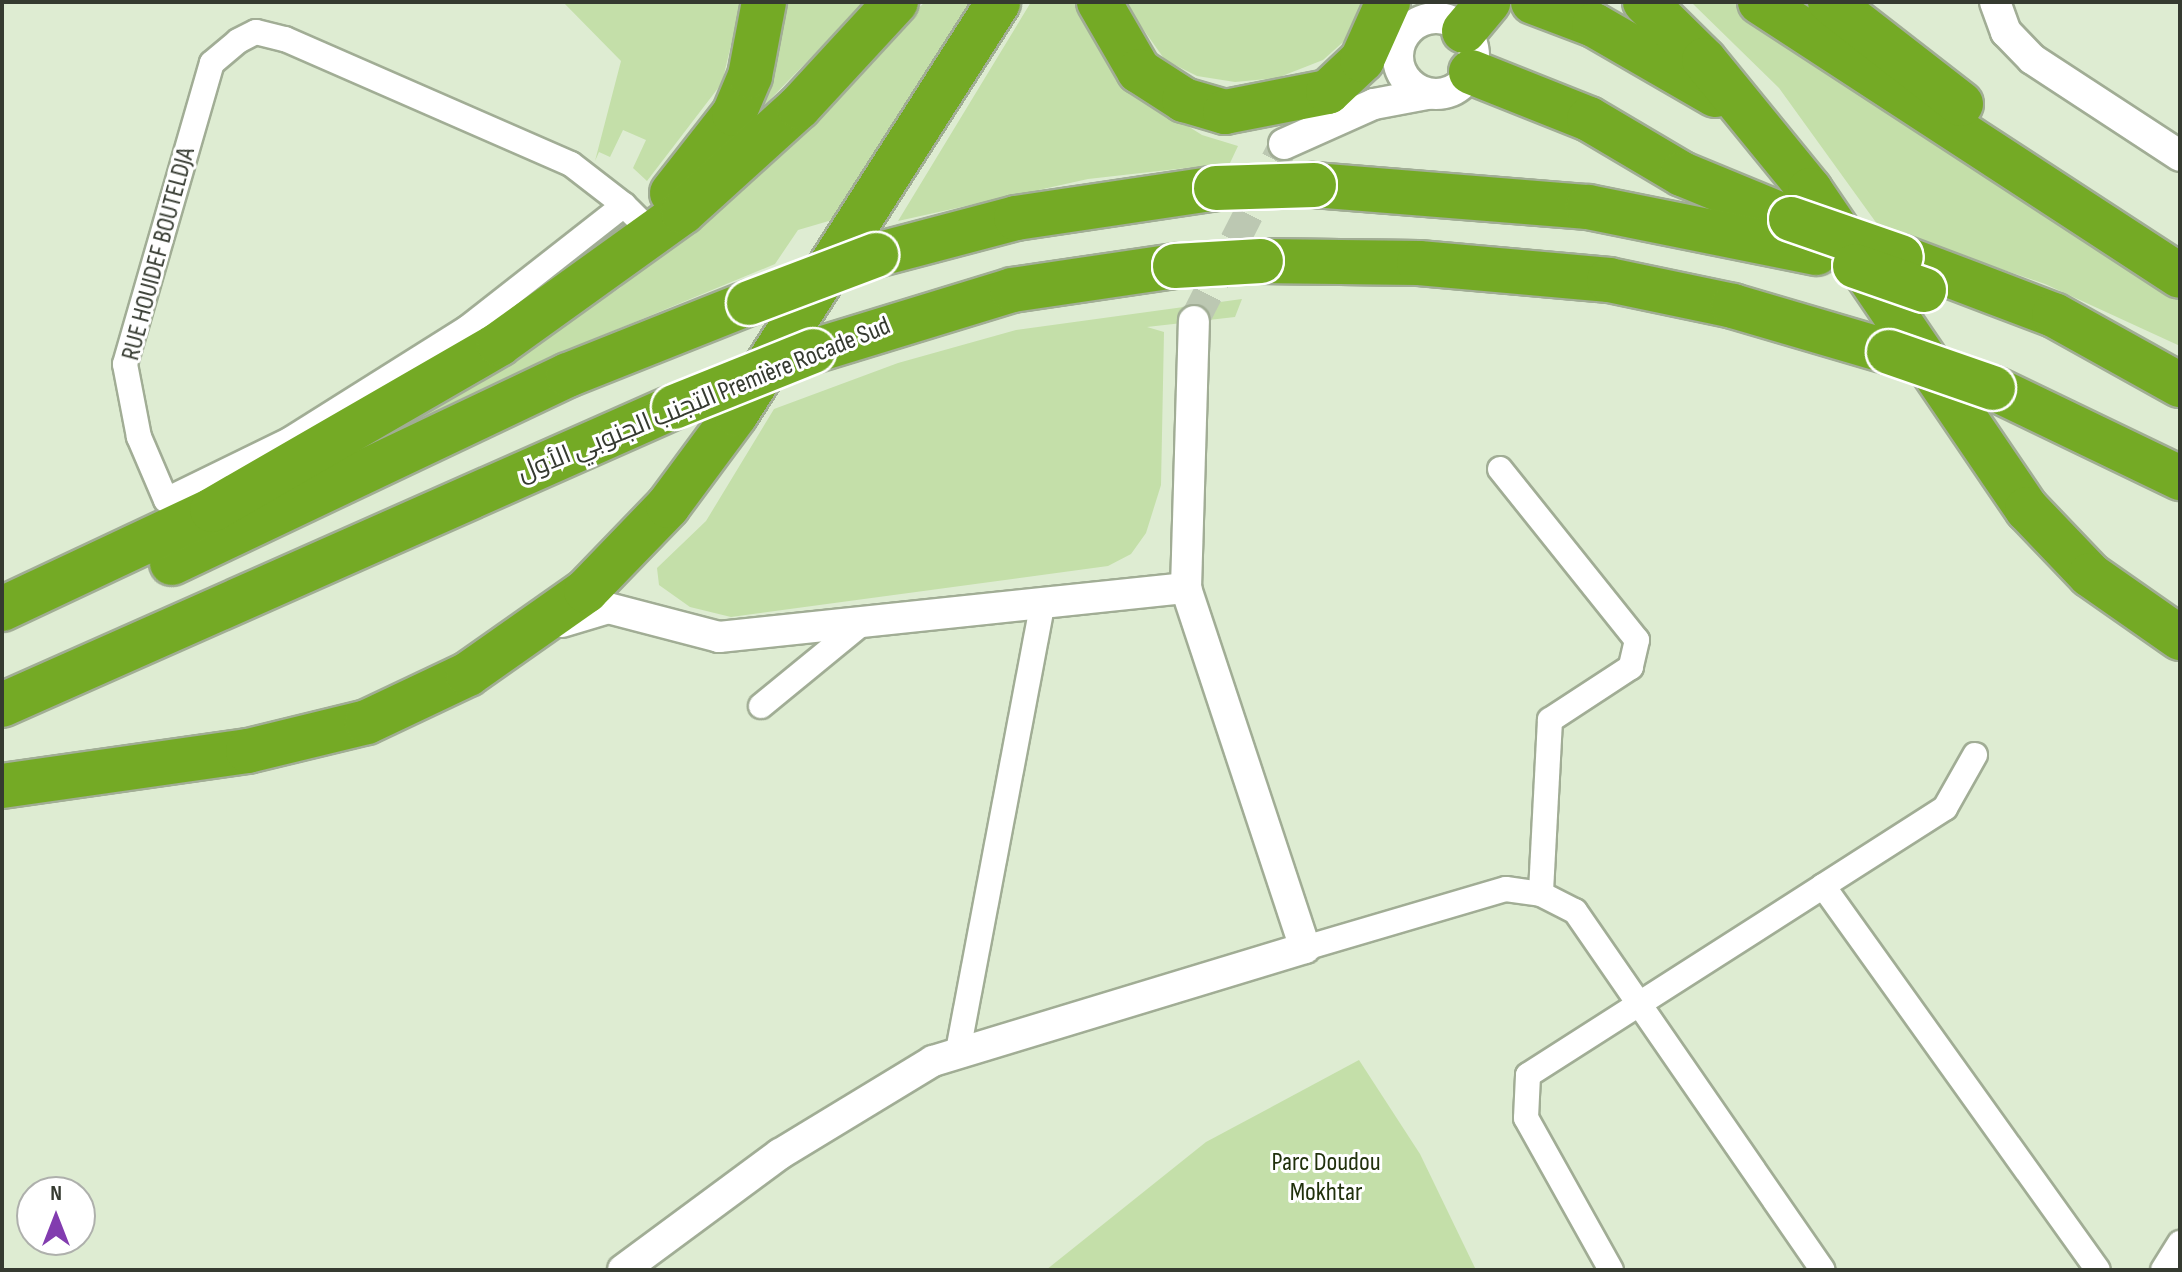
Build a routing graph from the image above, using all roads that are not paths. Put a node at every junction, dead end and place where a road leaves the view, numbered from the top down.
1 (764, 2) edge
2 (896, 2) edge
3 (998, 2) edge
4 (1099, 2) edge
5 (1533, 2) edge
6 (1645, 2) edge
7 (1760, 2) edge
8 (1830, 2) edge
9 (1995, 2) edge
10 (1389, 25) edge
11 (1474, 35) edge
12 (1328, 92) junction
13 (1427, 94) junction
14 (2180, 156) edge
15 (1786, 158) junction
16 (634, 214) junction
17 (1803, 236) junction
18 (2180, 269) edge
19 (1912, 274) junction
20 (2180, 276) edge
21 (1194, 321) tunnel mouth
22 (499, 344) junction
23 (2180, 385) edge
24 (2180, 399) edge
25 (1500, 469) dead end
26 (2180, 478) edge
27 (1186, 588) junction
28 (1043, 603) junction
29 (2, 609) edge
30 (865, 621) junction
31 (2, 633) edge
32 (2180, 638) edge
33 (507, 650) junction
34 (2, 705) edge
35 (761, 706) dead end
36 (1975, 755) dead end
37 (2, 786) edge
38 (1823, 886) junction
39 (1541, 894) junction
40 (1305, 948) junction
41 (1638, 1005) junction
42 (958, 1051) junction
43 (2180, 1243) edge
44 (623, 1270) edge
45 (1611, 1270) edge
46 (1823, 1270) edge
47 (2098, 1270) edge
48 (2163, 1270) edge

1 - 16 highway
2 - 22 highway
3 - 33 highway
4 - 12 highway
5 - 15 highway
6 - 15 highway
7 - 20 highway
8 - 18 highway
9 - 14 street
10 - 11 street
10 - 12 highway
10 - 13 street
11 - 13 street
11 - 17 highway
12 - 13 street
15 - 32 highway
16 - 16 street, RUE HOUIDEF BOUTELDJA
16 - 22 highway
17 - 19 highway, bridge
17 - 31 highway, bridge
19 - 23 highway
19 - 24 highway
21 - 27 street
22 - 29 highway
25 - 39 street
26 - 34 highway, التجنب الجنوبي الأول Première Rocade Sud, bridge
27 - 28 street
27 - 40 street
28 - 30 street
28 - 42 street
30 - 33 street
30 - 35 street
33 - 37 highway
36 - 38 street
38 - 41 street
38 - 47 street
39 - 40 street
39 - 41 street
40 - 42 street
41 - 45 street
41 - 46 street
42 - 44 street
43 - 48 street

